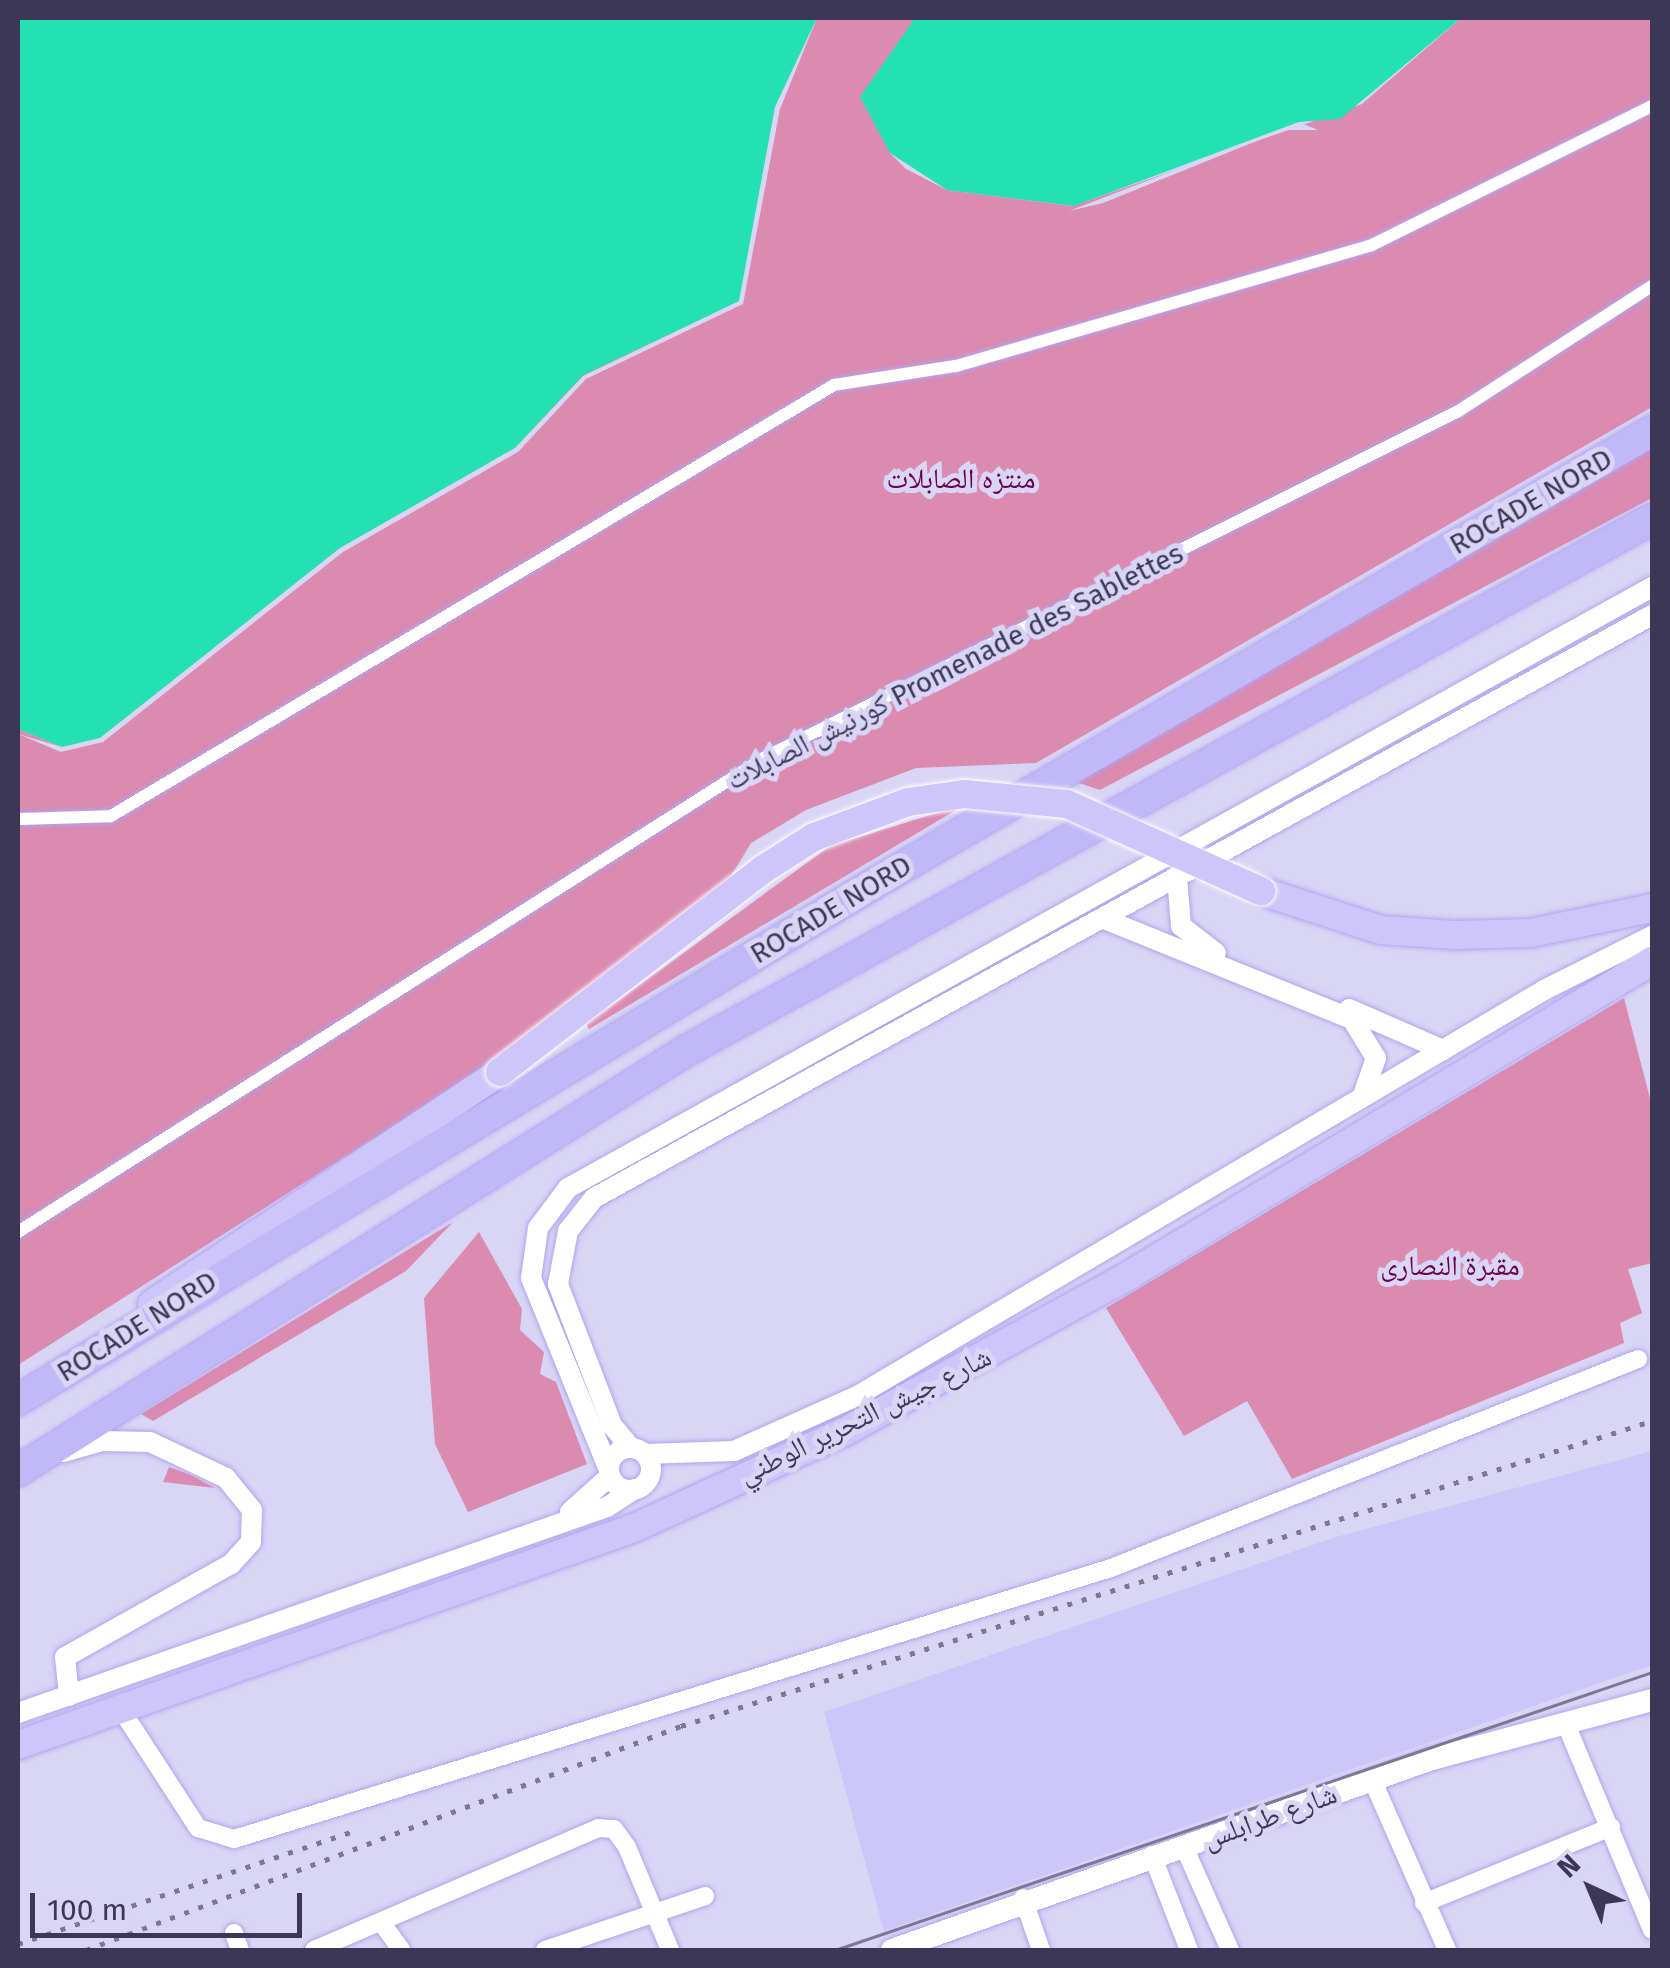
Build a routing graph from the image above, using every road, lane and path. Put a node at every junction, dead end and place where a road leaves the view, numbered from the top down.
1 (1652, 106) edge
2 (1652, 286) edge
3 (1652, 431) edge
4 (1652, 519) edge
5 (1652, 587) edge
6 (1652, 615) edge
7 (18, 819) edge
8 (1178, 877) junction
9 (1652, 908) edge
10 (1104, 920) junction
11 (1652, 936) edge
12 (1652, 961) edge
13 (1444, 1050) junction
14 (1362, 1098) junction
15 (18, 1232) edge
16 (1638, 1358) dead end
17 (18, 1398) edge
18 (638, 1451) junction
19 (18, 1473) edge
20 (610, 1473) junction
21 (635, 1489) junction
22 (550, 1522) junction
23 (69, 1696) junction
24 (1652, 1700) edge
25 (122, 1711) junction
26 (18, 1713) edge
27 (1568, 1729) junction
28 (18, 1746) edge
29 (1372, 1779) junction
30 (1611, 1827) junction
31 (1185, 1848) junction
32 (1152, 1855) junction
33 (705, 1896) dead end
34 (1023, 1898) junction
35 (1424, 1904) junction
36 (654, 1911) junction
37 (381, 1922) junction
38 (1652, 1930) edge
39 (899, 1949) edge
40 (314, 1950) edge
41 (401, 1950) edge
42 (545, 1950) edge
43 (670, 1950) edge
44 (1041, 1950) edge
45 (1189, 1950) edge
46 (1230, 1950) edge
47 (1447, 1950) edge

1 - 7 street
2 - 15 street, كورنيش الصابلات Promenade des Sablettes
3 - 17 highway, ROCADE NORD
4 - 19 highway, ROCADE NORD
5 - 20 street
6 - 8 street
8 - 10 street
8 - 13 street
9 - 17 highway, ROCADE NORD, bridge
10 - 14 street
10 - 18 street
11 - 13 street
12 - 25 highway, شارع جيش التحرير الوطني
13 - 14 street
14 - 18 street
16 - 25 street
18 - 20 street
18 - 21 street
19 - 23 street
20 - 21 street
20 - 22 street
21 - 22 street
22 - 23 street
23 - 26 street
24 - 27 main road, شارع طرابلس
25 - 28 highway, شارع جيش التحرير الوطني
27 - 29 main road, شارع طرابلس
27 - 30 street
29 - 31 main road, شارع طرابلس
29 - 35 street
30 - 35 street
30 - 38 street
31 - 32 main road, شارع طرابلس
31 - 46 street
32 - 34 main road, شارع طرابلس
32 - 45 street
33 - 36 street
34 - 39 main road, شارع طرابلس
34 - 44 street
35 - 47 street
36 - 37 street
36 - 42 street
36 - 43 street
37 - 40 street
37 - 41 street

